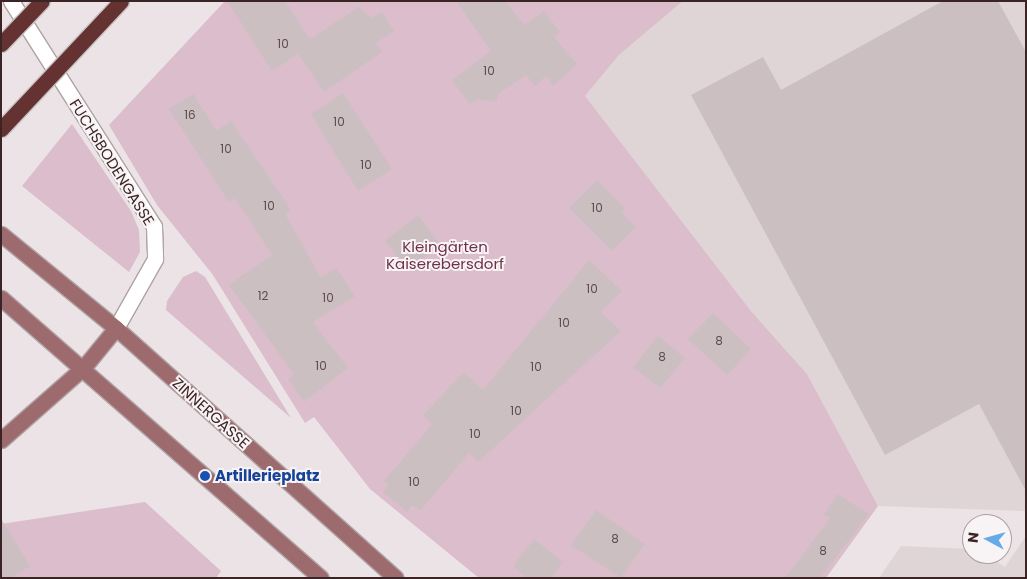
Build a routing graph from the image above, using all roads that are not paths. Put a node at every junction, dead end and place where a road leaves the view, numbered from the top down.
1 (11, 1) edge
2 (42, 1) edge
3 (121, 1) edge
4 (1, 44) edge
5 (1, 129) edge
6 (1, 234) edge
7 (1, 298) edge
8 (116, 328) junction
9 (84, 367) junction
10 (1, 440) edge
11 (322, 578) edge
12 (396, 578) edge

1 - 8 street, FUCHSBODENGASSE
2 - 4 highway, bridge
3 - 5 highway, bridge
6 - 8 main road
7 - 9 main road
8 - 9 main road
8 - 12 main road, ZINNERGASSE
9 - 10 main road
9 - 11 main road

